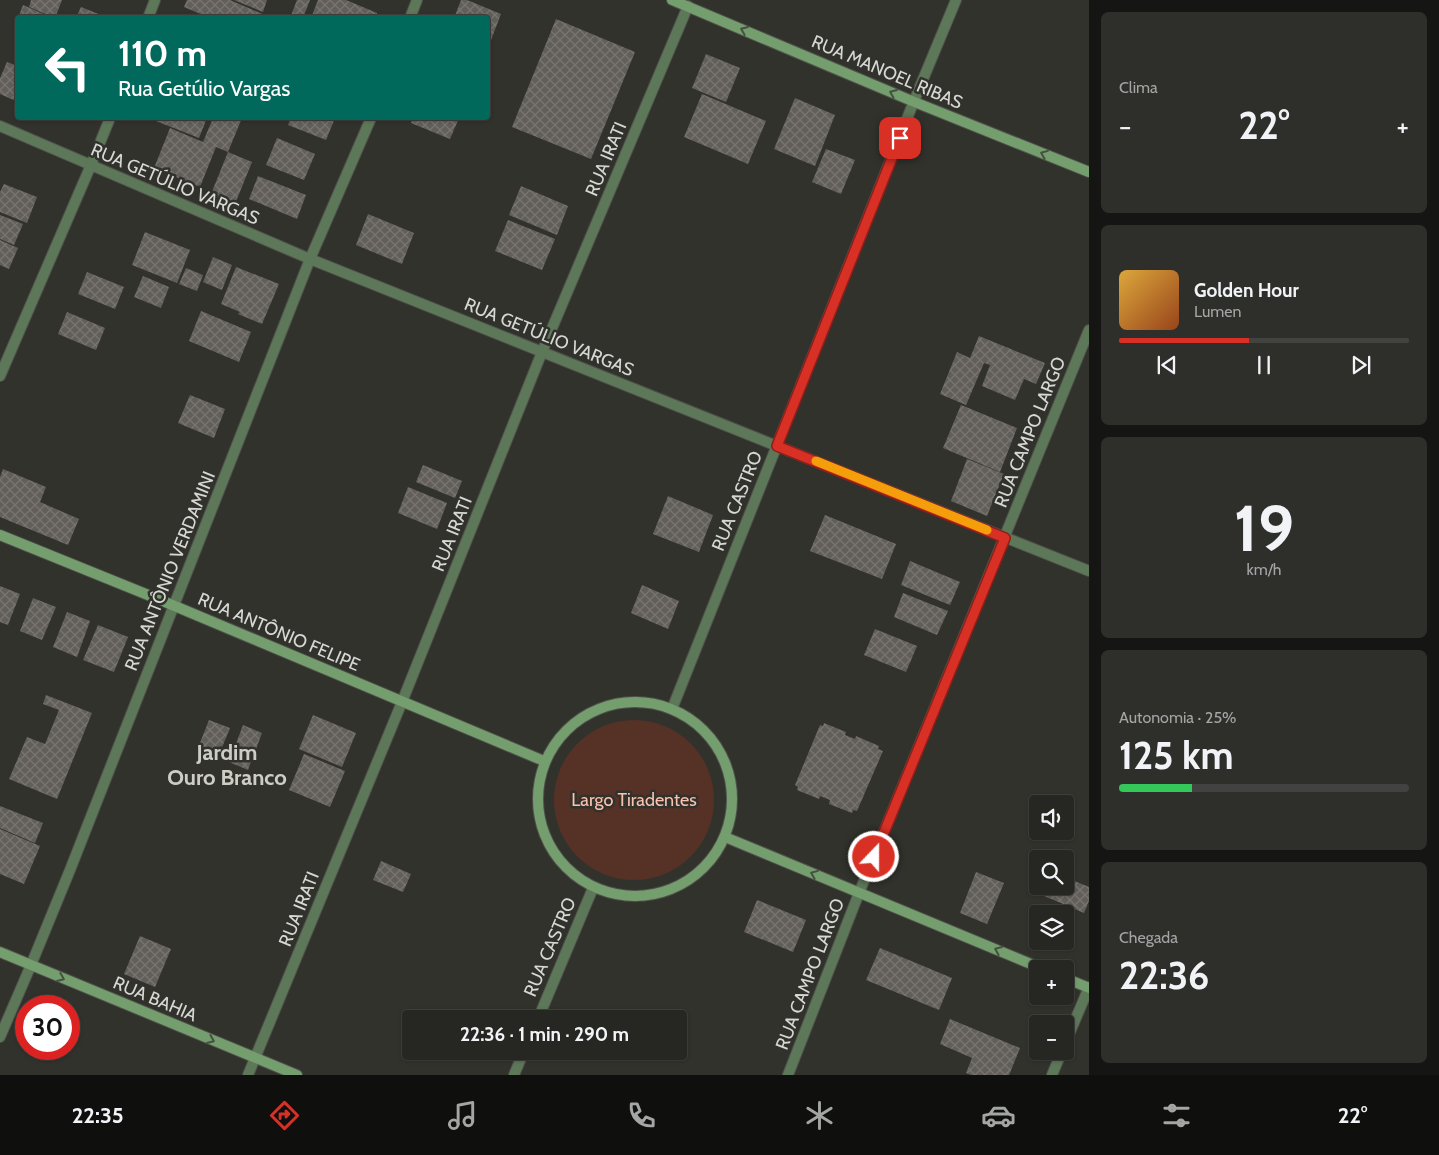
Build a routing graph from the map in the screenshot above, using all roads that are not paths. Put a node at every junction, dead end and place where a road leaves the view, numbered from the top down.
1 (155, 0) edge
2 (417, 0) edge
3 (672, 0) edge
4 (956, 0) edge
5 (688, 6) junction
6 (149, 15) edge
7 (411, 15) edge
8 (914, 101) junction
9 (109, 120) edge
10 (370, 120) edge
11 (0, 126) edge
12 (91, 165) junction
13 (1089, 172) edge
14 (310, 259) junction
15 (1089, 330) edge
16 (542, 352) junction
17 (0, 376) edge
18 (777, 446) junction
19 (0, 535) edge
20 (1005, 538) junction
21 (1089, 571) edge
22 (174, 606) junction
23 (402, 702) junction
24 (672, 709) junction
25 (544, 761) junction
26 (725, 837) junction
27 (593, 888) junction
28 (859, 892) junction
29 (0, 952) edge
30 (1029, 963) edge
31 (31, 965) junction
32 (1074, 981) edge
33 (1089, 987) edge
34 (542, 1010) edge
35 (1074, 1023) edge
36 (0, 1037) edge
37 (255, 1058) junction
38 (520, 1060) edge
39 (1058, 1060) edge
40 (248, 1075) edge
41 (297, 1075) edge
42 (514, 1075) edge
43 (788, 1075) edge
44 (1052, 1075) edge

1 - 6 street
2 - 7 street
3 - 5 street, RUA MANOEL RIBAS
4 - 8 street, RUA CASTRO
8 -> 5 street, RUA MANOEL RIBAS
5 - 16 street, RUA IRATI
13 -> 8 street, RUA MANOEL RIBAS
8 - 18 street, RUA CASTRO
9 - 12 street
10 - 14 street, RUA ANTÔNIO VERDAMINI
11 - 12 street, RUA GETÚLIO VARGAS
12 - 14 street, RUA GETÚLIO VARGAS
12 - 17 street
14 - 16 street, RUA GETÚLIO VARGAS
14 - 22 street, RUA ANTÔNIO VERDAMINI
15 - 20 street, RUA CAMPO LARGO
16 - 18 street, RUA GETÚLIO VARGAS
16 - 23 street, RUA IRATI
18 - 20 street, RUA GETÚLIO VARGAS
18 - 24 street, RUA CASTRO
19 - 22 street, RUA ANTÔNIO FELIPE
20 - 21 street, RUA GETÚLIO VARGAS
20 - 28 street, RUA CAMPO LARGO
22 - 23 street, RUA ANTÔNIO FELIPE
22 - 31 street, RUA ANTÔNIO VERDAMINI
23 - 25 street, RUA ANTÔNIO FELIPE
23 - 37 street, RUA IRATI
24 - 25 street
24 - 26 street
25 - 27 street
26 - 27 street
28 -> 26 street
27 - 34 street, RUA CASTRO
30 -> 28 street
28 - 43 street, RUA CAMPO LARGO
29 - 31 street, RUA BAHIA
31 - 36 street, RUA ANTÔNIO VERDAMINI
31 -> 37 street, RUA BAHIA
32 - 33 street
33 - 35 street
37 - 40 street, RUA IRATI
37 - 41 street, RUA BAHIA
38 - 42 street
39 - 44 street

